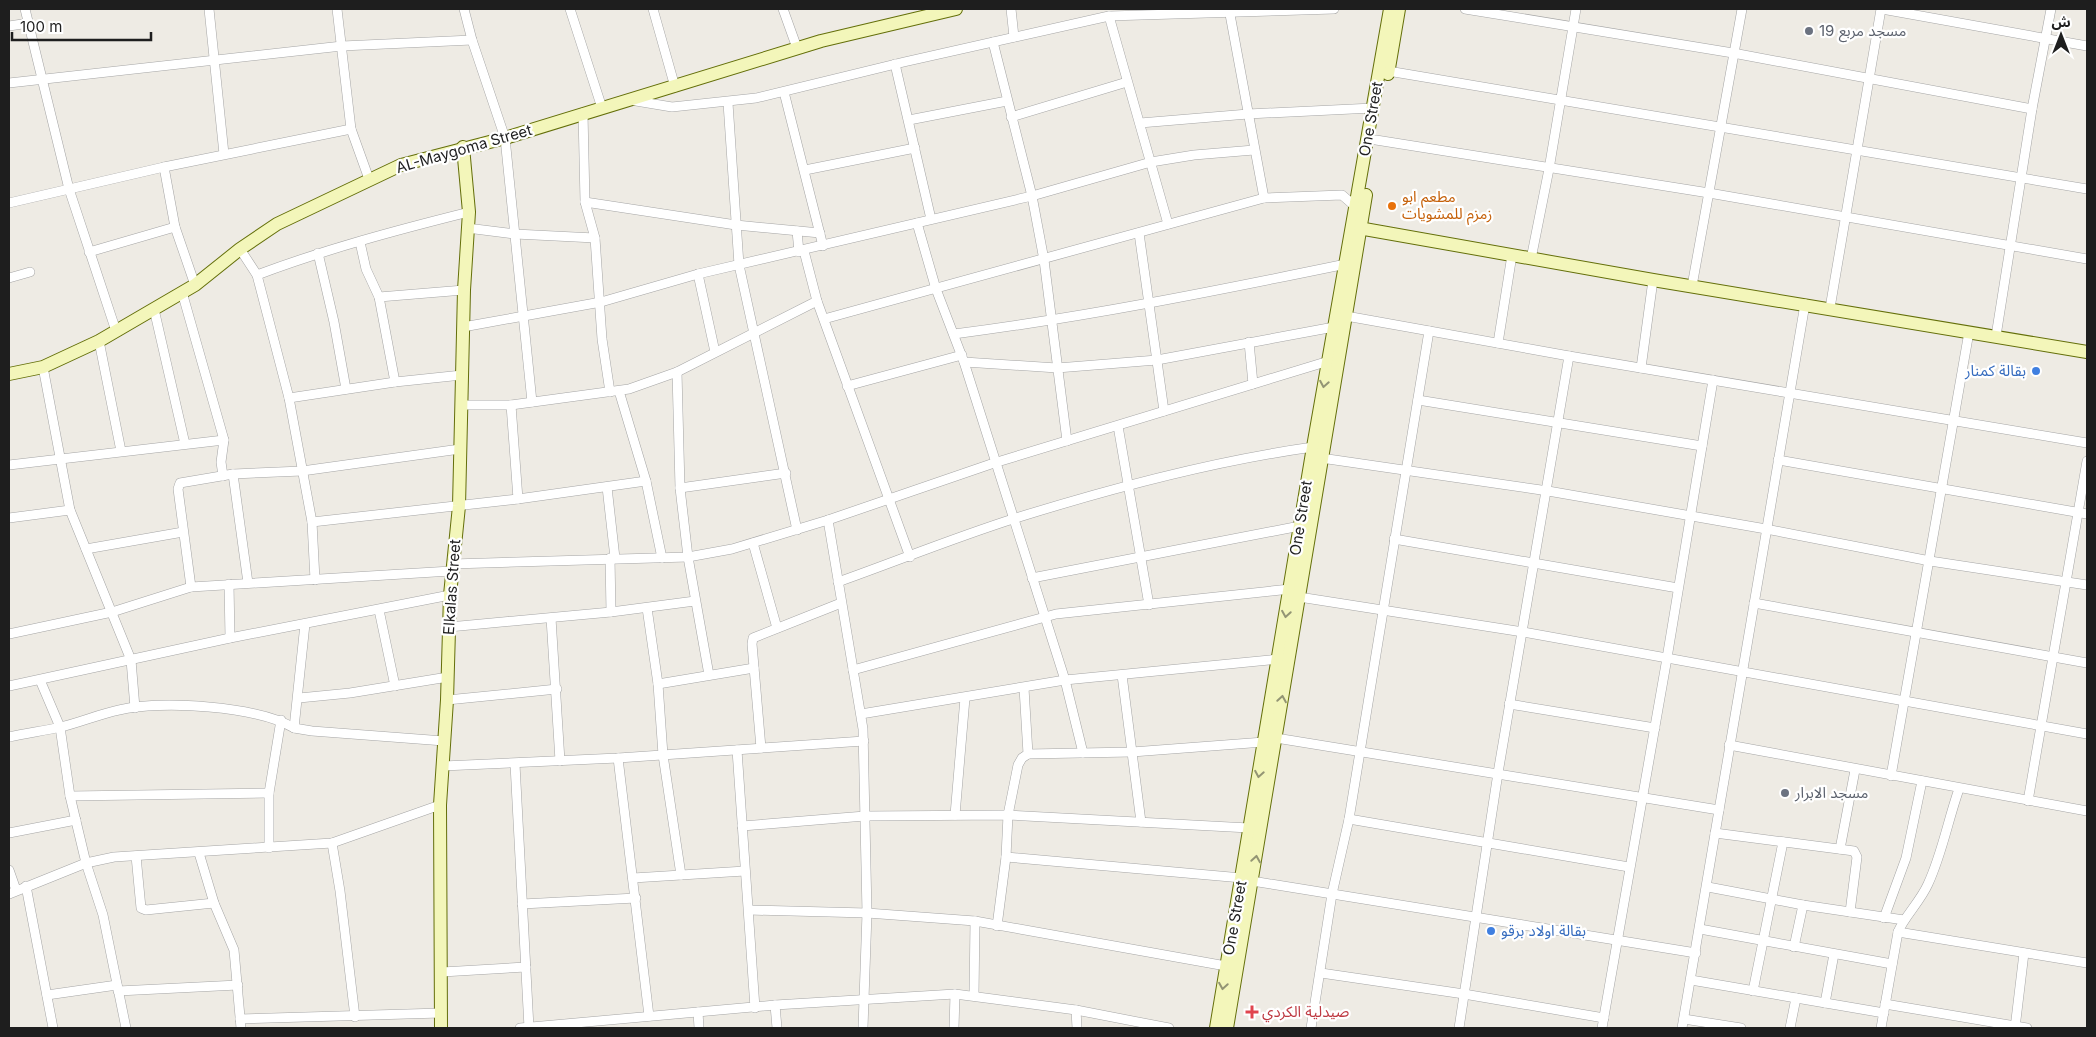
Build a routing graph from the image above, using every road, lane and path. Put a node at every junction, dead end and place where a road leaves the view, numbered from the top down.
1 (25, 9) edge
2 (209, 9) edge
3 (337, 9) edge
4 (464, 9) edge
5 (570, 9) edge
6 (654, 9) edge
7 (783, 9) edge
8 (956, 9) edge
9 (1011, 9) edge
10 (1334, 9) edge
11 (1390, 9) edge
12 (1399, 9) edge
13 (1465, 9) edge
14 (1576, 9) edge
15 (1742, 9) edge
16 (1881, 9) edge
17 (2051, 9) edge
18 (1229, 11) edge
19 (1109, 16) junction
20 (29, 23) junction
21 (9, 26) edge
22 (1573, 27) junction
23 (1014, 38) junction
24 (2046, 38) junction
25 (472, 40) junction
26 (993, 42) junction
27 (342, 46) junction
28 (2087, 46) edge
29 (798, 48) junction
30 (1733, 53) junction
31 (215, 61) junction
32 (895, 64) junction
33 (1388, 71) junction
34 (41, 78) junction
35 (1868, 78) junction
36 (1128, 82) junction
37 (9, 83) edge
38 (676, 87) junction
39 (784, 92) junction
40 (628, 100) junction
41 (1561, 100) junction
42 (1007, 101) junction
43 (728, 103) junction
44 (602, 108) junction
45 (1373, 108) junction
46 (2032, 109) junction
47 (583, 113) junction
48 (1248, 114) junction
49 (1011, 117) junction
50 (909, 120) junction
51 (1140, 123) junction
52 (1721, 127) junction
53 (351, 129) junction
54 (505, 138) junction
55 (1376, 140) junction
56 (463, 147) junction
57 (915, 148) junction
58 (1254, 150) junction
59 (1856, 150) junction
60 (224, 154) junction
61 (1150, 162) junction
62 (164, 167) junction
63 (1549, 169) junction
64 (805, 170) junction
65 (368, 178) junction
66 (2021, 179) junction
67 (69, 189) junction
68 (2087, 189) edge
69 (1709, 193) junction
70 (1032, 196) junction
71 (1264, 198) junction
72 (585, 202) junction
73 (9, 203) edge
74 (1359, 208) junction
75 (469, 212) junction
76 (1846, 217) junction
77 (931, 219) junction
78 (917, 223) junction
79 (1168, 224) junction
80 (736, 225) junction
81 (175, 227) junction
82 (1356, 227) junction
83 (466, 228) junction
84 (797, 231) junction
85 (820, 233) junction
86 (1139, 233) junction
87 (515, 234) junction
88 (595, 238) junction
89 (360, 242) junction
90 (823, 246) junction
91 (2010, 246) junction
92 (240, 249) junction
93 (801, 251) junction
94 (89, 252) junction
95 (318, 253) junction
96 (1512, 255) junction
97 (1532, 259) junction
98 (2087, 259) edge
99 (1044, 260) junction
100 (1346, 264) junction
101 (739, 265) junction
102 (30, 272) dead end
103 (698, 274) junction
104 (257, 275) junction
105 (9, 278) edge
106 (1653, 280) junction
107 (195, 285) junction
108 (1692, 286) junction
109 (936, 289) junction
110 (464, 290) junction
111 (182, 292) junction
112 (379, 298) junction
113 (817, 301) junction
114 (601, 302) junction
115 (1148, 304) junction
116 (1805, 304) junction
117 (1830, 308) junction
118 (154, 309) junction
119 (1346, 316) junction
120 (523, 317) junction
121 (824, 319) junction
122 (1051, 321) junction
123 (463, 327) junction
124 (1334, 327) junction
125 (116, 331) junction
126 (1429, 331) junction
127 (753, 332) junction
128 (1969, 332) junction
129 (954, 334) junction
130 (1996, 336) junction
131 (99, 341) junction
132 (1249, 342) junction
133 (1498, 343) junction
134 (715, 352) junction
135 (2087, 352) edge
136 (1569, 356) junction
137 (963, 359) junction
138 (1334, 359) junction
139 (1156, 360) junction
140 (44, 367) junction
141 (1057, 368) junction
142 (1641, 368) junction
143 (677, 372) junction
144 (9, 374) edge
145 (462, 375) junction
146 (1713, 380) junction
147 (395, 382) junction
148 (1253, 384) junction
149 (847, 386) junction
150 (346, 389) junction
151 (614, 392) junction
152 (1788, 392) junction
153 (289, 398) junction
154 (1418, 400) junction
155 (532, 402) junction
156 (463, 405) junction
157 (511, 405) junction
158 (1164, 411) junction
159 (1953, 420) junction
160 (1558, 424) junction
161 (1118, 426) junction
162 (224, 440) junction
163 (1067, 441) junction
164 (2087, 443) edge
165 (185, 444) junction
166 (1702, 446) junction
167 (1313, 447) junction
168 (460, 449) junction
169 (121, 450) junction
170 (1321, 458) junction
171 (60, 459) junction
172 (1778, 460) junction
173 (2087, 461) edge
174 (994, 463) junction
175 (9, 465) edge
176 (1406, 470) junction
177 (302, 471) junction
178 (786, 473) junction
179 (228, 475) junction
180 (646, 481) junction
181 (1127, 486) junction
182 (606, 487) junction
183 (680, 488) junction
184 (1942, 489) junction
185 (1548, 491) junction
186 (518, 499) junction
187 (889, 500) junction
188 (459, 506) junction
189 (70, 510) junction
190 (2083, 513) edge
191 (1690, 516) junction
192 (9, 518) edge
193 (1014, 518) junction
194 (828, 520) junction
195 (312, 522) junction
196 (1300, 526) junction
197 (1766, 529) junction
198 (797, 530) junction
199 (183, 532) junction
200 (1394, 539) junction
201 (753, 543) junction
202 (86, 549) junction
203 (688, 557) junction
204 (910, 557) junction
205 (1139, 557) junction
206 (613, 558) junction
207 (662, 558) junction
208 (1930, 561) junction
209 (1535, 564) junction
210 (452, 568) junction
211 (1032, 578) junction
212 (315, 580) junction
213 (838, 582) junction
214 (2068, 582) junction
215 (248, 583) junction
216 (229, 584) junction
217 (2087, 585) edge
218 (191, 587) junction
219 (1678, 588) junction
220 (1295, 593) junction
221 (450, 595) junction
222 (695, 601) junction
223 (841, 603) junction
224 (1754, 603) junction
225 (1149, 605) junction
226 (647, 608) junction
227 (1383, 609) junction
228 (379, 610) junction
229 (112, 612) junction
230 (612, 612) junction
231 (1045, 617) junction
232 (551, 618) junction
233 (305, 624) junction
234 (449, 627) junction
235 (777, 628) junction
236 (1523, 632) junction
237 (1916, 632) junction
238 (9, 634) edge
239 (230, 638) junction
240 (1667, 658) junction
241 (2054, 658) junction
242 (1279, 659) junction
243 (131, 660) junction
244 (2087, 663) edge
245 (754, 668) junction
246 (853, 670) junction
247 (1743, 672) junction
248 (709, 675) junction
249 (1122, 675) junction
250 (448, 677) junction
251 (40, 680) junction
252 (1065, 680) junction
253 (658, 684) junction
254 (9, 686) edge
255 (395, 686) junction
256 (1024, 688) junction
257 (557, 689) junction
258 (299, 698) junction
259 (964, 698) junction
260 (447, 700) junction
261 (1904, 702) junction
262 (1509, 704) junction
263 (135, 708) junction
264 (861, 714) junction
265 (280, 720) junction
266 (1272, 722) junction
267 (2041, 726) junction
268 (60, 727) junction
269 (294, 728) junction
270 (1655, 728) junction
271 (2087, 734) edge
272 (9, 737) edge
273 (1270, 740) junction
274 (444, 741) junction
275 (864, 741) junction
276 (1729, 745) junction
277 (761, 748) junction
278 (737, 750) junction
279 (1360, 751) junction
280 (1132, 752) junction
281 (1083, 753) junction
282 (1028, 754) junction
283 (663, 755) junction
284 (618, 758) junction
285 (560, 761) junction
286 (515, 764) junction
287 (443, 766) junction
288 (1855, 770) junction
289 (1498, 773) junction
290 (1891, 776) junction
291 (1922, 781) junction
292 (1959, 789) junction
293 (269, 793) junction
294 (70, 796) junction
295 (1643, 798) junction
296 (2028, 801) junction
297 (440, 805) junction
298 (1719, 810) junction
299 (2087, 811) edge
300 (865, 816) junction
301 (956, 816) junction
302 (1008, 816) junction
303 (1349, 819) junction
304 (76, 820) junction
305 (1141, 822) junction
306 (742, 826) junction
307 (1249, 828) junction
308 (9, 833) edge
309 (1715, 833) junction
310 (1489, 842) junction
311 (1783, 842) junction
312 (332, 843) junction
313 (269, 848) junction
314 (1840, 849) junction
315 (199, 852) junction
316 (136, 856) junction
317 (1006, 857) junction
318 (86, 863) junction
319 (1629, 867) junction
320 (9, 870) edge
321 (745, 871) junction
322 (681, 875) junction
323 (634, 878) junction
324 (1247, 880) junction
325 (26, 886) junction
326 (1708, 887) junction
327 (12, 892) edge
328 (1332, 894) junction
329 (636, 898) junction
330 (1771, 899) junction
331 (214, 903) junction
332 (522, 904) junction
333 (1802, 905) junction
334 (750, 910) junction
335 (1850, 912) junction
336 (866, 913) junction
337 (1477, 917) junction
338 (1884, 918) junction
339 (1904, 920) junction
340 (975, 921) junction
341 (997, 926) junction
342 (1700, 929) junction
343 (1898, 932) junction
344 (1616, 941) junction
345 (1763, 941) junction
346 (1794, 947) junction
347 (1696, 953) junction
348 (2024, 953) junction
349 (1834, 954) junction
350 (2087, 963) edge
351 (1892, 964) junction
352 (1226, 966) junction
353 (526, 967) junction
354 (442, 972) junction
355 (1321, 973) junction
356 (1691, 980) junction
357 (238, 984) junction
358 (118, 988) junction
359 (1753, 991) junction
360 (955, 994) junction
361 (1464, 994) junction
362 (47, 995) junction
363 (974, 995) junction
364 (1796, 998) junction
365 (863, 1000) junction
366 (1825, 1003) junction
367 (775, 1005) junction
368 (755, 1008) junction
369 (1885, 1008) junction
370 (1076, 1010) junction
371 (698, 1012) junction
372 (441, 1013) junction
373 (649, 1016) junction
374 (355, 1017) junction
375 (1604, 1018) junction
376 (240, 1024) edge
377 (293, 1024) edge
378 (624, 1024) edge
379 (1683, 1024) edge
380 (2015, 1027) edge
381 (53, 1028) edge
382 (126, 1028) edge
383 (441, 1028) edge
384 (520, 1028) edge
385 (529, 1028) edge
386 (699, 1028) edge
387 (777, 1028) edge
388 (863, 1028) edge
389 (954, 1028) edge
390 (1076, 1028) edge
391 (1169, 1028) edge
392 (1216, 1028) edge
393 (1227, 1028) edge
394 (1311, 1028) edge
395 (1459, 1028) edge
396 (1602, 1028) edge
397 (1741, 1028) edge
398 (1790, 1028) edge
399 (1881, 1028) edge
400 (2027, 1028) edge

1 - 20 street
2 - 31 street
3 - 27 street
4 - 25 street
5 - 44 street
6 - 38 street
7 - 29 street
8 - 29 street, AL-Maygoma Street
9 - 23 street
10 - 18 street
11 - 45 street, One Street
12 - 33 street, One Street
13 - 22 street
14 - 22 street
15 - 30 street
16 - 24 street
16 - 35 street
17 - 24 street
18 - 19 street
18 - 48 street
19 - 23 street
19 - 36 street
20 - 21 street
20 - 34 street
22 - 30 street
22 - 41 street
23 - 26 street
24 - 28 street
24 - 46 street
25 - 27 street
25 - 54 street
26 - 32 street
26 - 42 street
27 - 31 street
27 - 53 street
29 - 38 street, AL-Maygoma Street
30 - 35 street
30 - 52 street
31 - 34 street
31 - 60 street
32 - 39 street
32 - 50 street
33 - 41 street
33 - 55 street, One Street
34 - 37 street
34 - 67 street
35 - 46 street
35 - 59 street
36 - 49 street
36 - 51 street
38 - 40 street, AL-Maygoma Street
39 - 43 street
39 - 64 street
40 - 43 street
40 - 44 street, AL-Maygoma Street
41 - 52 street
41 - 63 street
42 - 49 street
42 - 50 street
43 - 80 street
44 - 47 street, AL-Maygoma Street
45 - 48 street
45 - 74 street, One Street
46 - 66 street
47 - 54 street, AL-Maygoma Street
47 - 72 street
48 - 51 street
48 - 58 street
49 - 70 street
50 - 57 street
51 - 61 street
52 - 59 street
52 - 69 street
53 - 60 street
53 - 65 street
54 - 56 street, AL-Maygoma Street
54 - 87 street
55 - 63 street
55 - 74 street, One Street
56 - 65 street, AL-Maygoma Street
56 - 75 street, Elkalas Street
57 - 64 street
57 - 77 street
58 - 61 street
58 - 71 street
59 - 66 street
59 - 76 street
60 - 62 street
61 - 70 street
61 - 79 street
62 - 67 street
62 - 81 street
63 - 69 street
63 - 97 street
64 - 85 street
65 - 92 street, AL-Maygoma Street
66 - 68 street
66 - 91 street
67 - 73 street
67 - 94 street
69 - 76 street
69 - 108 street
70 - 77 street
70 - 99 street
71 - 74 street
71 - 79 street
72 - 80 street
72 - 88 street
74 - 82 street, One Street
75 - 83 street, Elkalas Street
75 - 89 street
76 - 91 street
76 - 117 street
77 - 78 street
78 - 90 street
78 - 109 street
79 - 86 street
80 - 84 street
80 - 101 street
81 - 94 street
81 - 107 street
82 - 96 street
82 - 100 street, One Street
82 - 119 street, One Street
83 - 87 street
83 - 110 street, Elkalas Street
84 - 85 street
84 - 93 street
85 - 90 street
86 - 99 street
86 - 115 street
87 - 88 street
87 - 120 street
88 - 114 street
89 - 95 street
89 - 112 street
90 - 93 street
91 - 98 street
91 - 130 street
92 - 104 street
92 - 107 street, AL-Maygoma Street
93 - 101 street
93 - 113 street
94 - 125 street
95 - 104 street
95 - 150 street
96 - 97 street
96 - 133 street
97 - 106 street
99 - 109 street
99 - 122 street
100 - 115 street
100 - 124 street, One Street
101 - 103 street
101 - 127 street
102 - 105 street
103 - 114 street
103 - 134 street
104 - 153 street
106 - 108 street
106 - 142 street
107 - 111 street, AL-Maygoma Street
108 - 116 street
109 - 121 street
109 - 129 street
110 - 112 street
110 - 123 street, Elkalas Street
111 - 118 street, AL-Maygoma Street
111 - 162 street
112 - 147 street
113 - 121 street
113 - 127 street
114 - 120 street
114 - 151 street
115 - 122 street
115 - 139 street
116 - 117 street
116 - 152 street
117 - 128 street
118 - 125 street, AL-Maygoma Street
118 - 165 street
119 - 126 street
119 - 138 street, One Street
120 - 123 street
120 - 155 street
121 - 149 street
122 - 129 street
122 - 141 street
123 - 145 street, Elkalas Street
124 - 132 street
124 - 138 street, One Street
125 - 131 street, AL-Maygoma Street
126 - 133 street
126 - 154 street
127 - 134 street
127 - 178 street
128 - 130 street
128 - 159 street
129 - 137 street
130 - 135 street
131 - 140 street, AL-Maygoma Street
131 - 169 street
132 - 139 street
132 - 148 street
133 - 136 street
134 - 143 street
136 - 142 street
136 - 160 street
137 - 141 street
137 - 149 street
137 - 174 street
138 - 148 street
138 -> 167 street, One Street
138 - 170 street, One Street
139 - 141 street
139 - 158 street
140 - 144 street, AL-Maygoma Street
140 - 171 street
141 - 163 street
142 - 146 street
143 - 151 street
143 - 183 street
145 - 147 street
145 - 156 street, Elkalas Street
146 - 152 street
146 - 166 street
147 - 150 street
148 - 158 street
149 - 187 street
150 - 153 street
151 - 155 street
151 - 180 street
152 - 159 street
152 - 172 street
153 - 177 street
154 - 160 street
154 - 176 street
155 - 157 street
156 - 157 street
156 - 168 street, Elkalas Street
157 - 186 street
158 - 161 street
159 - 164 street
159 - 184 street
160 - 166 street
160 - 185 street
161 - 163 street
161 - 181 street
162 - 165 street
162 - 179 street
163 - 174 street
165 - 169 street
166 - 191 street
167 - 181 street
167 - 196 street, One Street
168 - 177 street
168 - 188 street, Elkalas Street
169 - 171 street
170 - 176 street
170 - 220 street, One Street
171 - 175 street
171 - 189 street
172 - 184 street
172 - 197 street
173 - 190 street
174 - 187 street
174 - 193 street
176 - 185 street
176 - 200 street
177 - 179 street
177 - 195 street
178 - 183 street
178 - 198 street
179 - 199 street
179 - 215 street
180 - 182 street
180 - 207 street
181 - 193 street
181 - 205 street
182 - 186 street
182 - 206 street
183 - 203 street
184 - 190 street
184 - 208 street
185 - 191 street
185 - 209 street
186 - 188 street
187 - 194 street
187 - 204 street
188 - 195 street
188 - 210 street, Elkalas Street
189 - 192 street
189 - 202 street
190 - 214 street
191 - 197 street
191 - 219 street
193 - 204 street
193 - 211 street
194 - 198 street
194 - 213 street
195 - 212 street
196 - 205 street
196 - 220 street, One Street
197 - 208 street
197 - 224 street
198 - 201 street
199 - 202 street
199 - 218 street
200 - 209 street
200 - 227 street
201 - 203 street
201 - 235 street
202 - 229 street
203 - 207 street
203 - 222 street
204 - 213 street
205 - 211 street
205 - 225 street
206 - 207 street
206 - 210 street
206 - 230 street
208 - 214 street
208 - 237 street
209 - 219 street
209 - 236 street
210 - 212 street
210 - 221 street, Elkalas Street
211 - 231 street
212 - 215 street
213 - 223 street
214 - 217 street
214 - 241 street
215 - 216 street
216 - 218 street
216 - 239 street
218 - 229 street
219 - 240 street
220 - 225 street
220 - 227 street
220 -> 242 street, One Street
266 -> 220 street, One Street
221 - 228 street
221 - 234 street, Elkalas Street
222 - 226 street
222 - 248 street
223 - 235 street
223 - 246 street
224 - 237 street
224 - 247 street
225 - 231 street
226 - 230 street
226 - 253 street
227 - 236 street
227 - 279 street
228 - 233 street
228 - 255 street
229 - 238 street
229 - 243 street
230 - 232 street
231 - 246 street
231 - 252 street
232 - 234 street
232 - 257 street
233 - 239 street
233 - 258 street
234 - 250 street, Elkalas Street
235 - 245 street
236 - 240 street
236 - 262 street
237 - 241 street
237 - 261 street
239 - 243 street
240 - 247 street
240 - 270 street
241 - 244 street
241 - 267 street
242 - 249 street
242 - 266 street, One Street
243 - 251 street
243 - 263 street
245 - 248 street
245 - 277 street
246 - 264 street
247 - 261 street
247 - 276 street
248 - 253 street
249 - 252 street
249 - 280 street
250 - 255 street
250 - 260 street, Elkalas Street
251 - 254 street
251 - 268 street
252 - 256 street
252 - 281 street
253 - 283 street
255 - 258 street
256 - 259 street
256 - 282 street
257 - 260 street
257 - 285 street
258 - 269 street
259 - 264 street
259 - 301 street
260 - 274 street, Elkalas Street
261 - 267 street
261 - 290 street
262 - 270 street
262 - 289 street
263 - 265 street
263 - 268 street
264 - 275 street
265 - 269 street
265 - 293 street
266 - 273 street, One Street
267 - 271 street
267 - 296 street
268 - 272 street
268 - 294 street
269 - 274 street
270 - 295 street
273 - 279 street
273 - 280 street
273 -> 307 street, One Street
324 -> 273 street, One Street
274 - 287 street, Elkalas Street
275 - 277 street
275 - 300 street
276 - 288 street
276 - 298 street
277 - 278 street
278 - 283 street
278 - 306 street
279 - 289 street
279 - 303 street
280 - 281 street
280 - 305 street
281 - 282 street
282 - 302 street
283 - 284 street
283 - 322 street
284 - 285 street
284 - 323 street
285 - 286 street
286 - 287 street
286 - 332 street
287 - 297 street, Elkalas Street
288 - 290 street
288 - 314 street
289 - 295 street
289 - 310 street
290 - 291 street
291 - 292 street
291 - 338 street
292 - 296 street
292 - 339 street
293 - 294 street
293 - 313 street
294 - 304 street
295 - 298 street
295 - 319 street
296 - 299 street
297 - 312 street
297 - 354 street, Elkalas Street
298 - 309 street
300 - 301 street
300 - 306 street
300 - 336 street
301 - 302 street
302 - 305 street
302 - 317 street
303 - 310 street
303 - 328 street
304 - 308 street
304 - 318 street
305 - 307 street
306 - 321 street
307 - 324 street, One Street
309 - 311 street
309 - 326 street
310 - 319 street
310 - 337 street
311 - 314 street
311 - 330 street
312 - 313 street
312 - 374 street
313 - 315 street
314 - 335 street
315 - 316 street
315 - 331 street
316 - 318 street
316 - 331 street
317 - 324 street
317 - 341 street
318 - 325 street
318 - 358 street
319 - 344 street
320 - 327 street
321 - 322 street
321 - 334 street
322 - 323 street
323 - 329 street
324 - 328 street
324 - 352 street, One Street
324 - 393 street, One Street
325 - 327 street
325 - 362 street
326 - 330 street
326 - 342 street
328 - 337 street
328 - 355 street
329 - 332 street
329 - 373 street
330 - 333 street
330 - 345 street
331 - 357 street
332 - 353 street
333 - 335 street
333 - 346 street
334 - 336 street
334 - 368 street
335 - 338 street
336 - 340 street
336 - 365 street
337 - 344 street
337 - 361 street
338 - 339 street
339 - 343 street
340 - 341 street
340 - 363 street
341 - 352 street
342 - 345 street
342 - 347 street
343 - 348 street
343 - 351 street
344 - 347 street
344 - 375 street
345 - 346 street
345 - 359 street
346 - 349 street
347 - 356 street
348 - 350 street
348 - 380 street
349 - 351 street
349 - 366 street
351 - 369 street
352 -> 392 street, One Street
353 - 354 street
353 - 385 street
354 - 372 street, Elkalas Street
355 - 361 street
355 - 394 street
356 - 359 street
356 - 379 street
357 - 358 street
357 - 376 street
358 - 362 street
358 - 382 street
359 - 364 street
360 - 363 street
360 - 365 street
360 - 389 street
361 - 375 street
361 - 395 street
362 - 381 street
363 - 370 street
364 - 366 street
364 - 398 street
365 - 367 street
365 - 388 street
366 - 369 street
367 - 368 street
367 - 387 street
368 - 371 street
369 - 380 street
369 - 399 street
370 - 390 street
370 - 391 street
371 - 373 street
371 - 386 street
372 - 374 street
372 - 383 street, Elkalas Street
373 - 378 street
374 - 377 street
375 - 396 street
376 - 377 street
378 - 385 street
379 - 397 street
380 - 400 street
384 - 385 street

